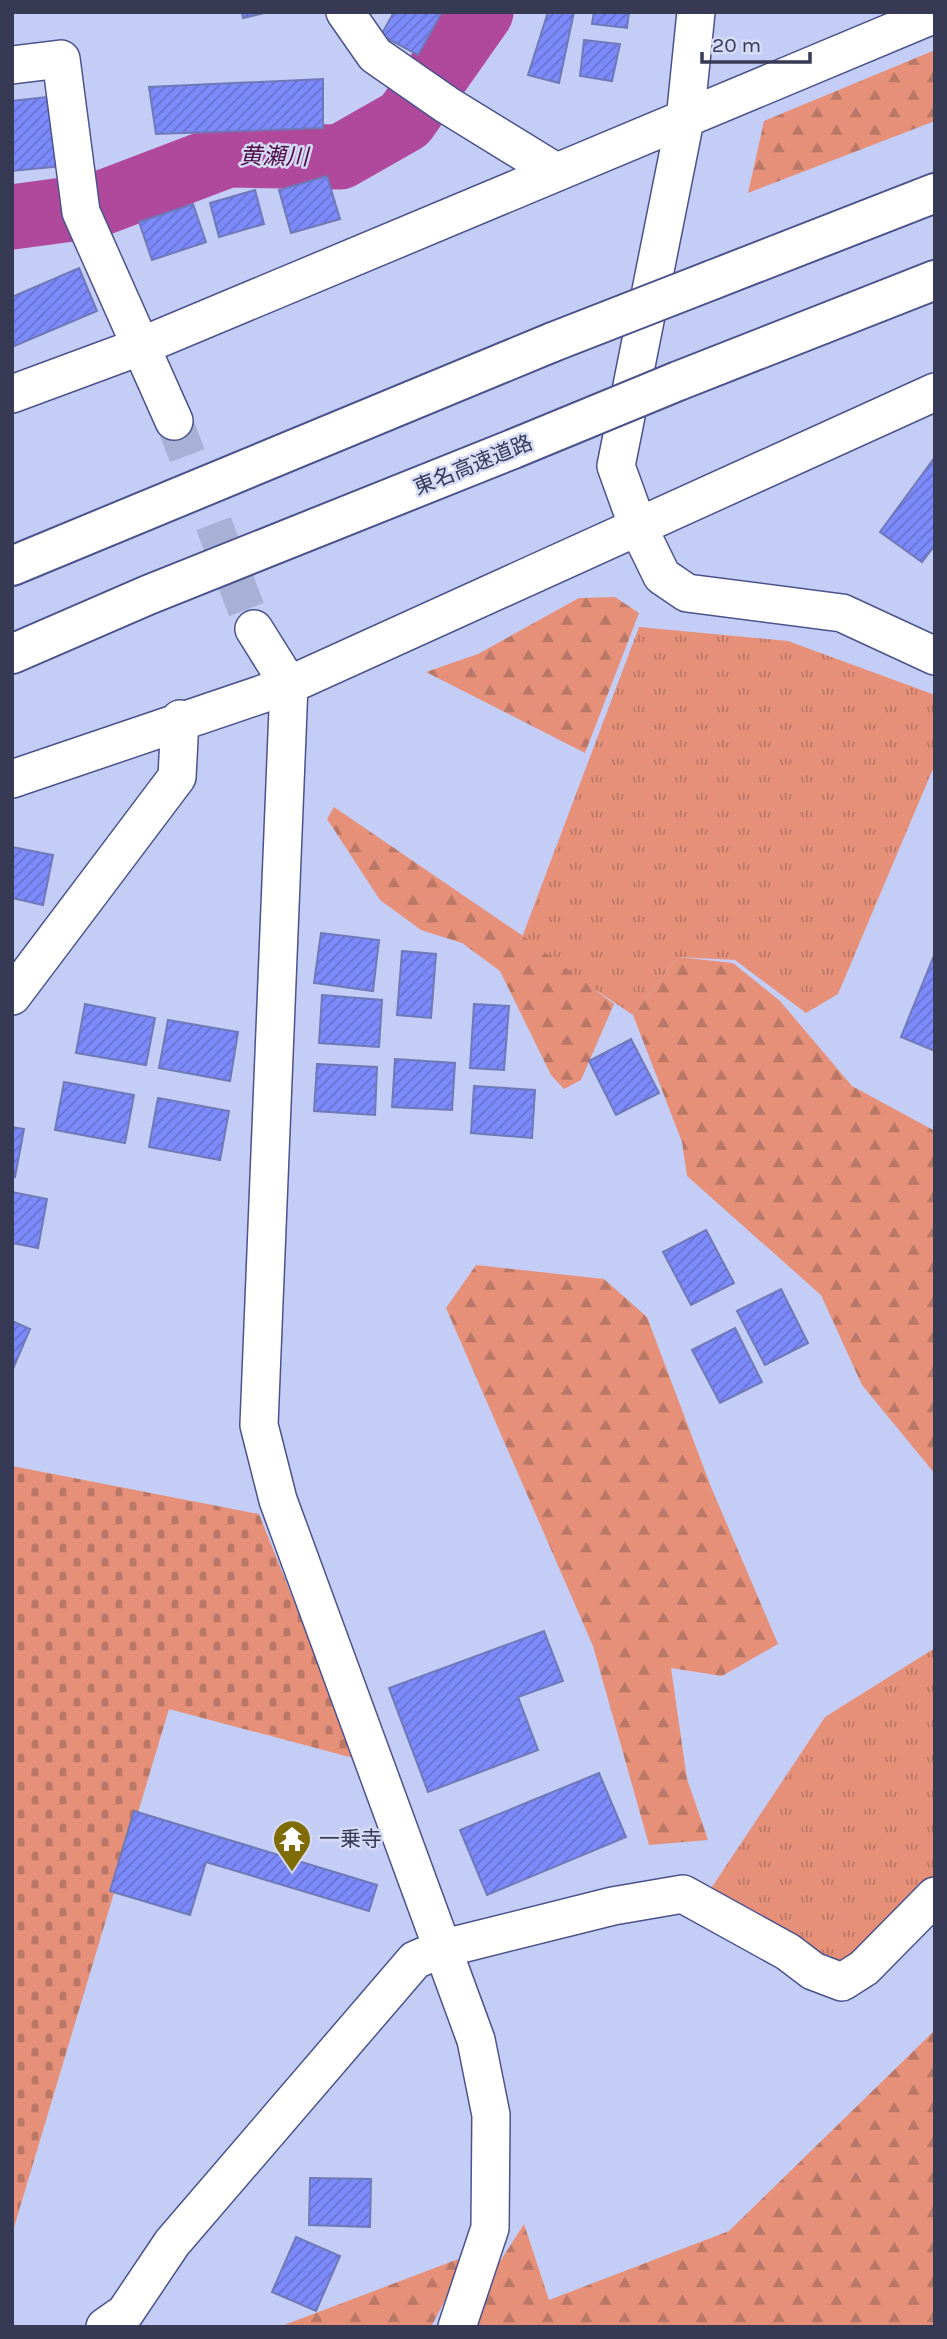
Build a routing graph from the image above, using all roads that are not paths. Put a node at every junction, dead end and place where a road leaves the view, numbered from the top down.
1 (345, 12) edge
2 (696, 12) edge
3 (935, 14) edge
4 (12, 65) edge
5 (685, 120) junction
6 (556, 172) junction
7 (935, 193) edge
8 (935, 280) edge
9 (139, 347) junction
10 (935, 392) edge
11 (12, 394) edge
12 (174, 421) tunnel mouth
13 (639, 527) junction
14 (12, 566) edge
15 (254, 629) tunnel mouth
16 (12, 654) edge
17 (935, 656) edge
18 (289, 685) junction
19 (180, 719) junction
20 (12, 779) edge
21 (12, 996) edge
22 (935, 1896) edge
23 (441, 1949) junction
24 (105, 2327) edge
25 (457, 2327) edge

1 - 6 street
2 - 5 street
3 - 5 street
4 - 9 street
5 - 6 street
5 - 13 street
6 - 9 street
7 - 14 highway, bridge
8 - 16 highway, 東名高速道路, bridge
9 - 11 street
9 - 12 street
10 - 13 street
13 - 17 street
13 - 18 street
15 - 18 street
18 - 19 street
18 - 23 street
19 - 20 street
19 - 21 street
22 - 23 street
23 - 24 street
23 - 25 street

